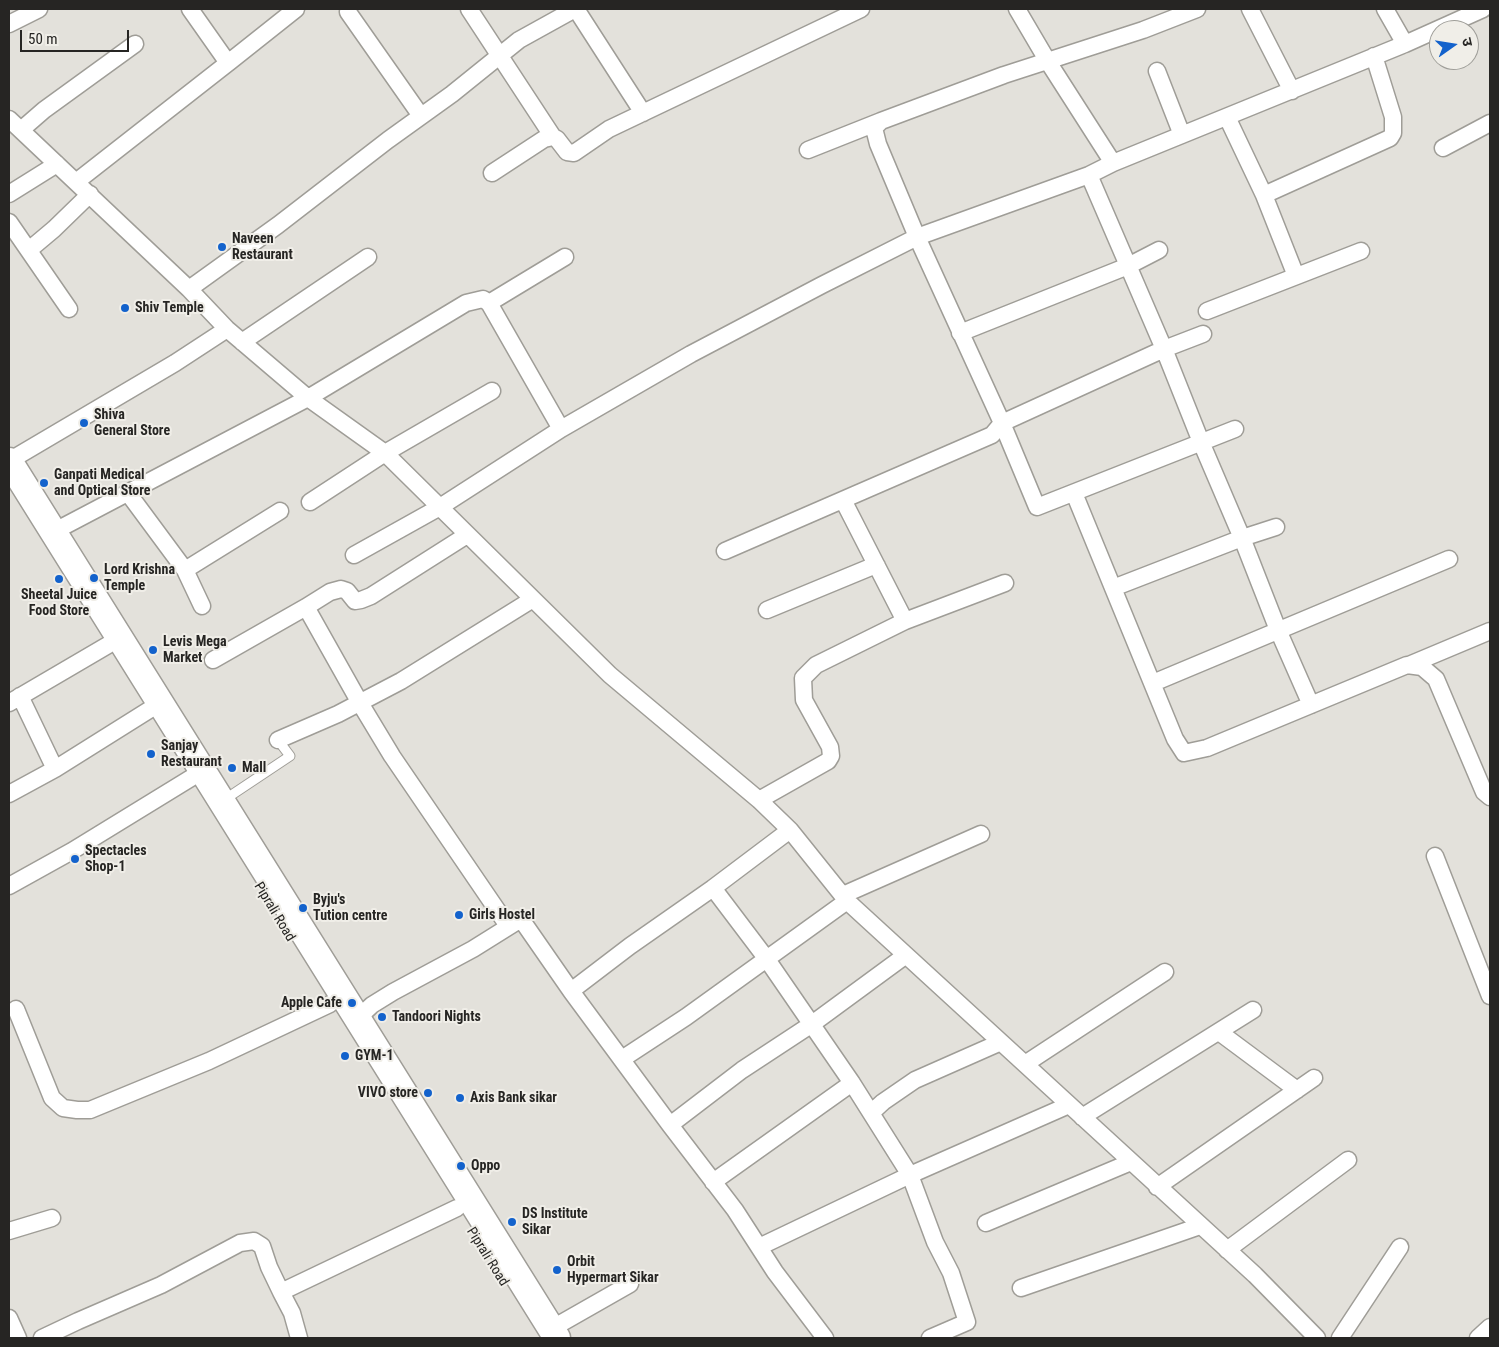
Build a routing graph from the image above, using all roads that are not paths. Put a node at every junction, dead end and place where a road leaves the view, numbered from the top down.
1 (39, 9) edge
2 (190, 9) edge
3 (296, 9) edge
4 (469, 9) edge
5 (861, 9) edge
6 (1017, 9) edge
7 (1197, 9) edge
8 (1250, 9) edge
9 (1385, 9) edge
10 (1484, 9) edge
11 (572, 10) edge
12 (348, 12) dead end
13 (9, 24) edge
14 (135, 44) dead end
15 (1405, 44) junction
16 (500, 56) junction
17 (1374, 56) junction
18 (1047, 60) junction
19 (228, 63) junction
20 (1157, 71) dead end
21 (1292, 91) junction
22 (643, 113) junction
23 (421, 116) junction
24 (1226, 117) junction
25 (9, 119) edge
26 (882, 121) junction
27 (1490, 123) edge
28 (21, 130) junction
29 (1182, 135) junction
30 (553, 137) junction
31 (1443, 148) dead end
32 (808, 150) dead end
33 (1113, 163) junction
34 (57, 164) junction
35 (492, 173) dead end
36 (1089, 175) junction
37 (76, 182) junction
38 (9, 194) edge
39 (90, 194) junction
40 (1264, 195) junction
41 (9, 222) edge
42 (917, 237) junction
43 (29, 250) junction
44 (1159, 250) dead end
45 (1361, 252) dead end
46 (368, 257) dead end
47 (565, 257) dead end
48 (1128, 266) junction
49 (1296, 276) junction
50 (189, 289) junction
51 (489, 303) junction
52 (69, 309) dead end
53 (1207, 311) dead end
54 (227, 329) junction
55 (960, 332) junction
56 (1203, 334) dead end
57 (242, 342) junction
58 (1164, 349) junction
59 (492, 391) dead end
60 (308, 398) junction
61 (1002, 423) junction
62 (561, 429) junction
63 (1235, 429) dead end
64 (1201, 442) junction
65 (385, 453) junction
66 (9, 461) edge
67 (9, 488) edge
68 (128, 493) junction
69 (1074, 493) junction
70 (843, 500) junction
71 (310, 502) dead end
72 (440, 507) junction
73 (280, 511) dead end
74 (1276, 528) dead end
75 (53, 532) junction
76 (467, 535) junction
77 (1242, 538) junction
78 (725, 551) dead end
79 (354, 555) dead end
80 (1449, 559) dead end
81 (877, 566) junction
82 (185, 570) junction
83 (1005, 583) dead end
84 (1114, 588) junction
85 (533, 599) junction
86 (202, 606) dead end
87 (306, 607) junction
88 (767, 610) dead end
89 (905, 621) junction
90 (1278, 630) junction
91 (1490, 632) edge
92 (108, 645) junction
93 (213, 660) dead end
94 (1407, 665) junction
95 (1153, 684) junction
96 (14, 699) edge
97 (360, 703) junction
98 (1311, 705) junction
99 (149, 710) junction
100 (278, 740) joint
101 (54, 769) junction
102 (191, 778) junction
103 (9, 794) edge
104 (1490, 797) edge
105 (759, 800) junction
106 (222, 802) junction
107 (790, 830) junction
108 (981, 834) dead end
109 (1435, 856) dead end
110 (9, 886) edge
111 (713, 888) junction
112 (845, 898) junction
113 (508, 926) junction
114 (906, 955) junction
115 (766, 958) junction
116 (1165, 972) dead end
117 (572, 990) junction
118 (1490, 996) edge
119 (330, 1004) junction
120 (16, 1009) dead end
121 (1253, 1010) dead end
122 (357, 1019) junction
123 (812, 1024) junction
124 (1219, 1032) junction
125 (1001, 1042) junction
126 (622, 1059) junction
127 (1025, 1064) junction
128 (1314, 1078) dead end
129 (852, 1083) junction
130 (1297, 1090) junction
131 (1069, 1105) junction
132 (871, 1114) junction
133 (1082, 1117) junction
134 (670, 1125) junction
135 (1348, 1160) dead end
136 (1131, 1162) junction
137 (910, 1175) junction
138 (713, 1182) junction
139 (1158, 1187) junction
140 (457, 1208) junction
141 (52, 1218) dead end
142 (986, 1223) dead end
143 (1200, 1226) junction
144 (9, 1231) edge
145 (759, 1247) junction
146 (1400, 1247) dead end
147 (1227, 1250) junction
148 (630, 1284) dead end
149 (1021, 1288) dead end
150 (281, 1292) junction
151 (9, 1318) edge
152 (1490, 1327) edge
153 (548, 1335) edge
154 (18, 1338) edge
155 (42, 1338) edge
156 (299, 1338) edge
157 (824, 1338) edge
158 (930, 1338) edge
159 (1317, 1338) edge
160 (1340, 1338) edge
161 (1478, 1338) edge

1 - 13 street
2 - 19 street
3 - 19 street
4 - 16 street
5 - 22 street
6 - 18 street
7 - 18 street
8 - 21 street
9 - 15 street
10 - 15 street
11 - 16 street
11 - 22 street
12 - 23 street
14 - 28 street
15 - 17 street
16 - 23 street
16 - 30 street
17 - 21 street
17 - 40 street
18 - 26 street
18 - 33 street
19 - 37 street
20 - 29 street
21 - 24 street
22 - 30 street
23 - 50 street
24 - 29 street
24 - 40 street
25 - 28 street
26 - 32 street
26 - 42 street
27 - 31 street
28 - 34 street
29 - 33 street
30 - 35 street
33 - 36 street
34 - 37 street
34 - 38 street
36 - 42 street
36 - 48 street
37 - 39 street
39 - 43 street
39 - 50 street
40 - 49 street
41 - 43 street
42 - 55 street
42 - 62 street
43 - 52 street
44 - 48 street
45 - 49 street
46 - 57 street
47 - 51 street
48 - 55 street
48 - 58 street
49 - 53 street
50 - 54 street
51 - 60 street
51 - 62 street
54 - 57 street
54 - 66 street
55 - 61 street
56 - 58 street
57 - 60 street
58 - 61 street
58 - 64 street
59 - 65 street
60 - 65 street
60 - 68 street
61 - 69 street
61 - 70 street
62 - 72 street
63 - 64 street
64 - 69 street
64 - 77 street
65 - 71 street
65 - 72 street
66 - 75 main road
67 - 92 main road, Piprali Road
68 - 75 street
68 - 82 street
69 - 84 street
70 - 78 street
70 - 81 street
72 - 76 street
72 - 79 street
73 - 82 street
74 - 77 street
75 - 106 main road
76 - 85 street
76 - 87 street
77 - 84 street
77 - 90 street
80 - 90 street
81 - 88 street
81 - 89 street
82 - 86 street
83 - 89 street
84 - 95 street
85 - 97 street
85 - 105 street
87 - 93 street
87 - 97 street
89 - 105 street
90 - 95 street
90 - 98 street
91 - 94 street
92 - 96 street
92 - 99 main road, Piprali Road
94 - 98 street
94 - 104 street
95 - 98 street
96 - 101 street
97 - 100 street
97 - 113 street
99 - 101 street
99 - 102 main road, Piprali Road
100 - 106 lane
101 - 103 street
102 - 110 street
102 - 119 main road, Piprali Road
105 - 107 street
106 - 122 main road
107 - 111 street
107 - 112 street
108 - 112 street
109 - 118 street
111 - 115 street
111 - 117 street
112 - 114 street
112 - 115 street
113 - 117 street
113 - 122 street
114 - 123 street
114 - 125 street
115 - 123 street
115 - 126 street
116 - 127 street
117 - 126 street
119 - 120 street
119 - 140 main road, Piprali Road
121 - 124 street
122 - 153 main road
123 - 129 street
123 - 134 street
124 - 130 street
124 - 133 street
125 - 127 street
125 - 132 street
126 - 134 street
127 - 131 street
128 - 130 street
129 - 132 street
129 - 138 street
130 - 139 street
131 - 133 street
131 - 137 street
132 - 137 street
133 - 136 street
134 - 138 street
135 - 147 street
136 - 139 street
136 - 142 street
137 - 145 street
137 - 158 street
138 - 145 street
139 - 143 street
140 - 150 street
140 - 153 main road, Piprali Road
141 - 144 street
143 - 147 street
143 - 149 street
145 - 157 street
146 - 160 street
147 - 159 street
148 - 153 street
150 - 155 street
150 - 156 street
151 - 154 street
152 - 161 street

